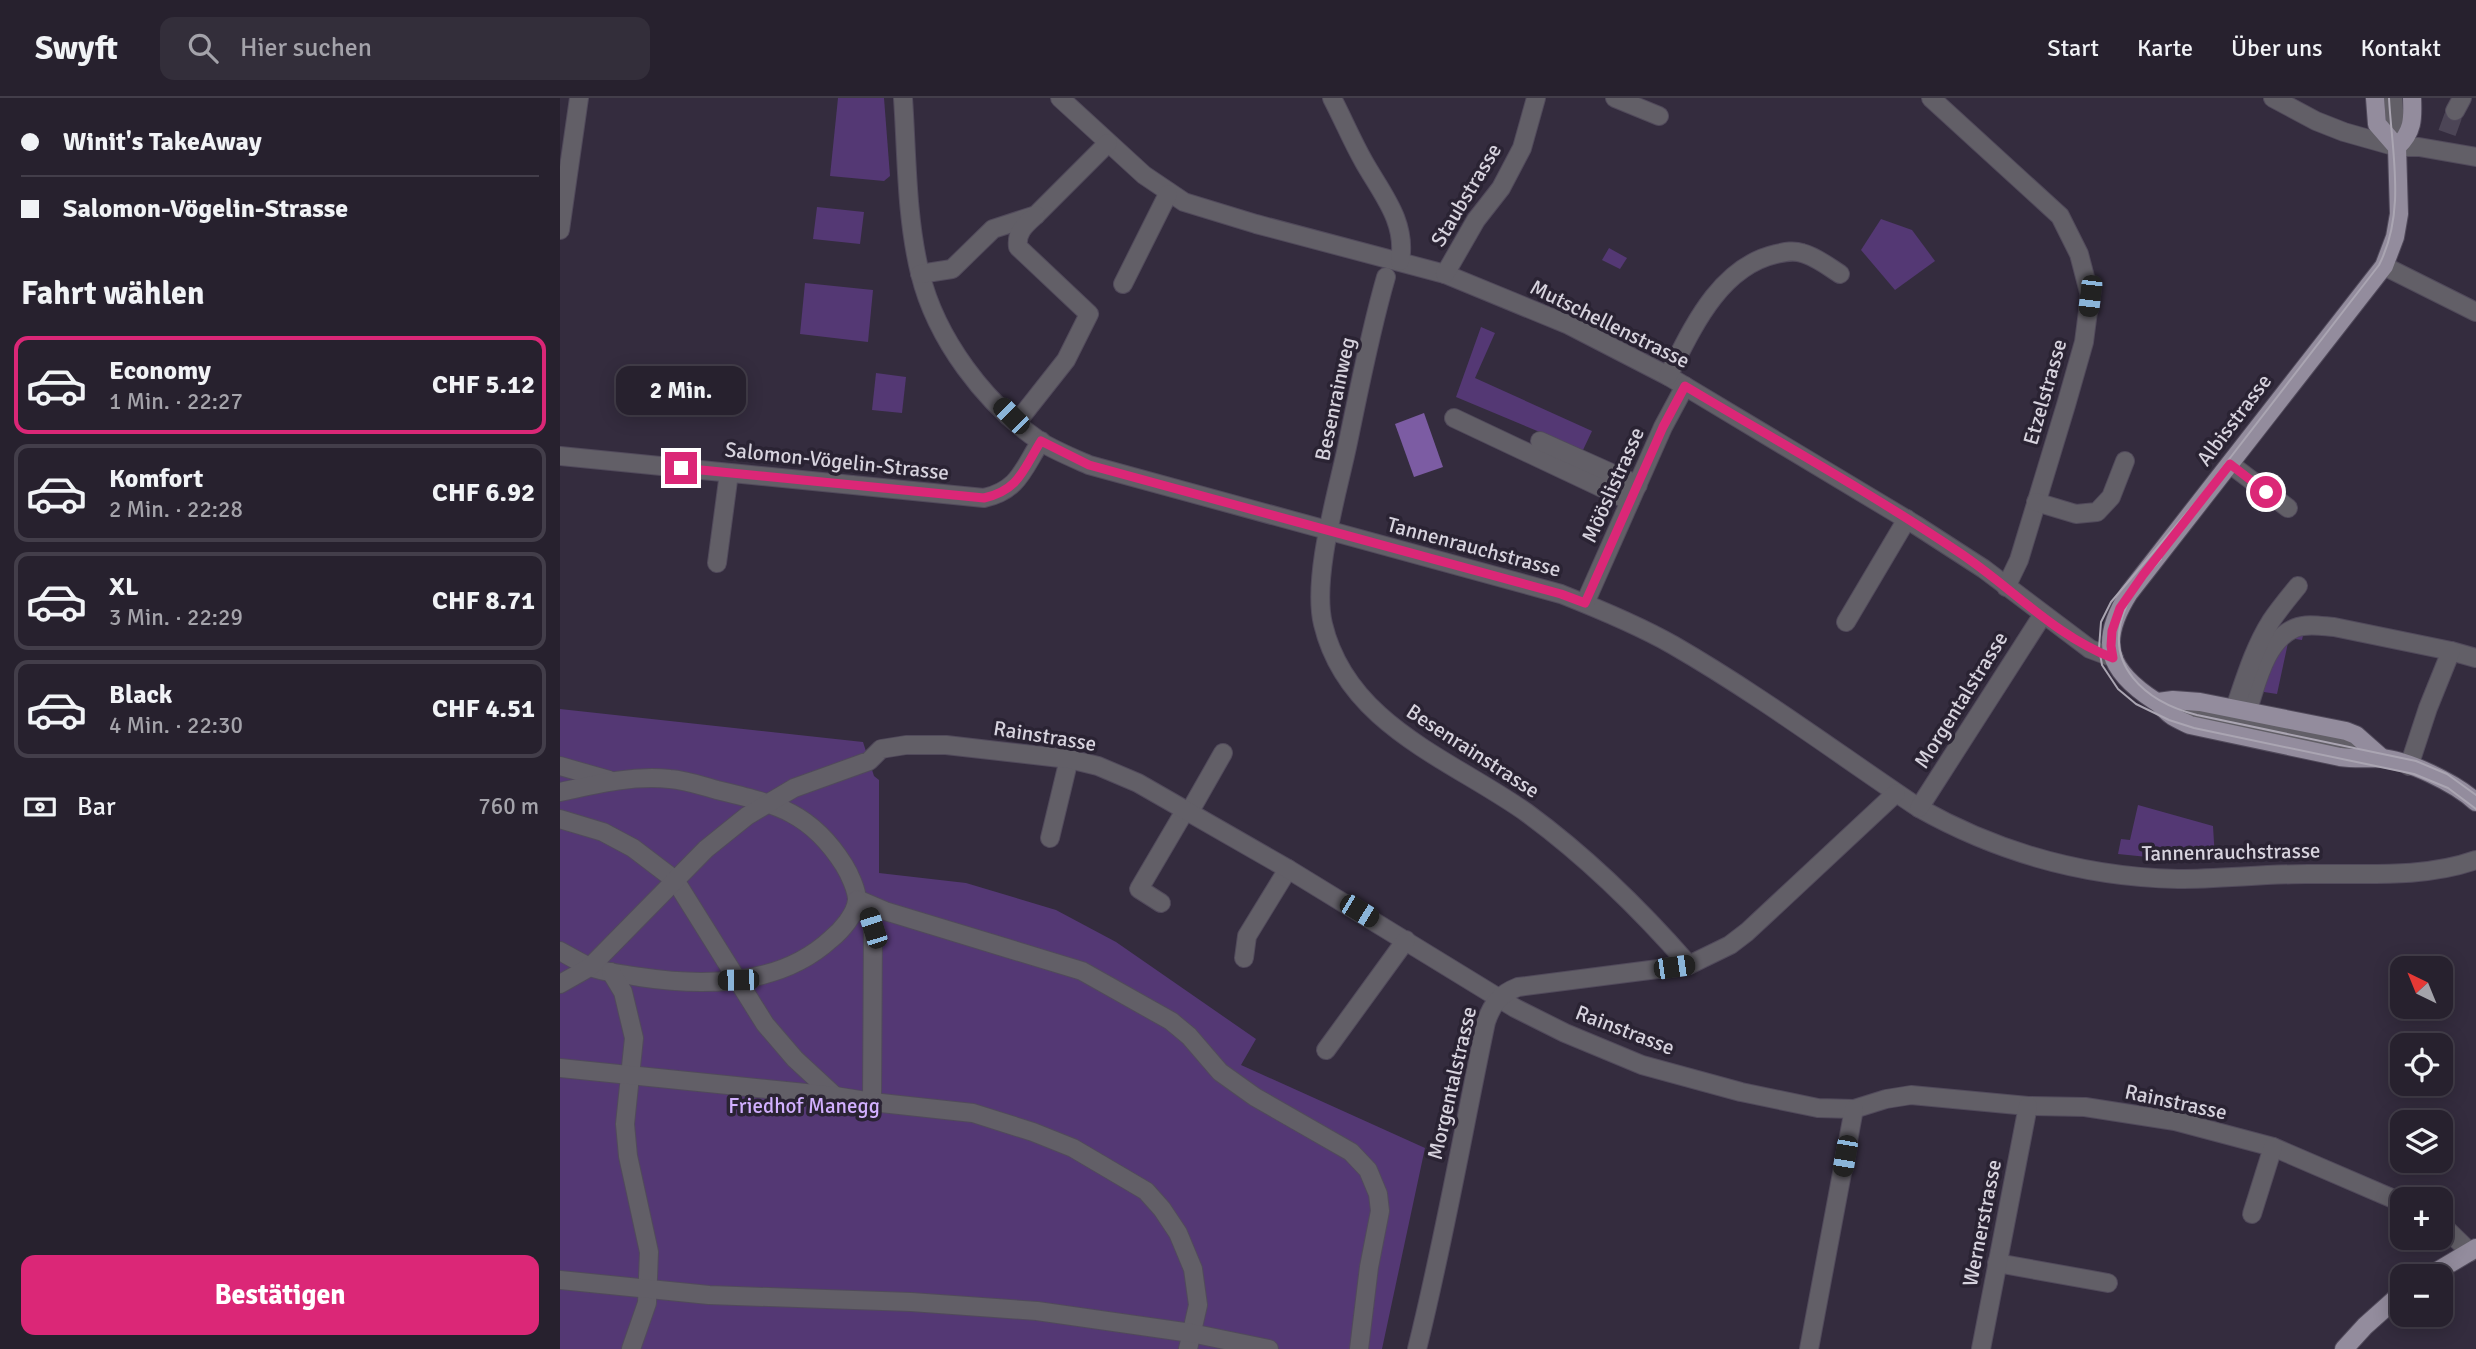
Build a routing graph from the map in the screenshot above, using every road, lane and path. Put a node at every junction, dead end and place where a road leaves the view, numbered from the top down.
1 (579, 98) edge
2 (903, 98) edge
3 (1060, 98) edge
4 (1332, 98) edge
5 (1536, 98) edge
6 (1615, 98) edge
7 (1931, 98) edge
8 (2273, 98) edge
9 (2375, 98) edge
10 (2393, 98) edge
11 (2412, 98) edge
12 (1659, 116) dead end
13 (2447, 133) tunnel mouth
14 (1108, 143) junction
15 (2397, 147) junction
16 (2444, 151) junction
17 (2476, 157) edge
18 (1168, 194) junction
19 (1035, 215) junction
20 (560, 230) edge
21 (1400, 261) junction
22 (2384, 266) junction
23 (920, 274) junction
24 (1445, 274) junction
25 (1840, 274) dead end
26 (1386, 277) dead end
27 (1123, 284) dead end
28 (2476, 312) edge
29 (1668, 376) junction
30 (1685, 386) junction
31 (1454, 418) dead end
32 (1017, 422) junction
33 (1041, 441) junction
34 (1540, 441) dead end
35 (560, 456) edge
36 (2125, 461) dead end
37 (2230, 464) junction
38 (729, 473) junction
39 (1634, 493) junction
40 (2036, 502) junction
41 (2288, 508) dead end
42 (1907, 519) junction
43 (1328, 531) junction
44 (717, 564) dead end
45 (2298, 586) dead end
46 (2006, 587) junction
47 (1585, 603) junction
48 (2042, 616) junction
49 (1846, 622) dead end
50 (2451, 651) junction
51 (2113, 658) junction
52 (2476, 658) edge
53 (2158, 702) junction
54 (2242, 706) junction
55 (1223, 753) dead end
56 (2382, 758) junction
57 (1069, 759) junction
58 (560, 766) edge
59 (2409, 766) junction
60 (613, 781) junction
61 (560, 792) edge
62 (1896, 793) junction
63 (768, 802) junction
64 (2476, 802) edge
65 (1919, 807) junction
66 (1188, 810) junction
67 (560, 819) edge
68 (1050, 838) dead end
69 (2476, 859) edge
70 (1288, 869) junction
71 (675, 880) junction
72 (857, 899) junction
73 (1161, 903) dead end
74 (1406, 940) junction
75 (560, 951) edge
76 (1244, 958) dead end
77 (1689, 965) junction
78 (590, 967) junction
79 (611, 972) junction
80 (738, 980) junction
81 (560, 984) edge
82 (1499, 997) junction
83 (1326, 1050) dead end
84 (560, 1068) edge
85 (629, 1077) junction
86 (835, 1096) junction
87 (872, 1102) junction
88 (2028, 1106) junction
89 (1854, 1109) junction
90 (2273, 1147) junction
91 (2390, 1197) edge
92 (2252, 1214) dead end
93 (2453, 1234) edge
94 (2473, 1250) edge
95 (1997, 1263) junction
96 (2449, 1264) edge
97 (560, 1280) edge
98 (2108, 1283) dead end
99 (649, 1289) junction
100 (2390, 1304) edge
101 (1190, 1341) edge
102 (631, 1349) edge
103 (1269, 1349) edge
104 (1359, 1349) edge
105 (1417, 1349) edge
106 (1809, 1349) edge
107 (1981, 1349) edge
108 (2344, 1349) edge

1 - 20 street
2 - 23 street, Tannenrauchstrasse
3 - 14 street, Mutschellenstrasse
4 - 21 street
5 - 24 street, Staubstrasse
6 - 12 street
7 - 40 street, Etzelstrasse
8 - 15 street
9 - 15 main road
10 - 15 street
11 - 15 main road
13 - 16 street
14 - 18 street, Mutschellenstrasse
14 - 19 street
15 - 16 street
15 - 22 main road, Albisstrasse
16 - 17 street
18 - 21 street, Mutschellenstrasse
18 - 27 street
19 - 23 street
19 - 32 street
21 - 24 street, Mutschellenstrasse
22 - 28 street
22 - 37 main road, Albisstrasse
23 - 32 street, Tannenrauchstrasse
24 - 29 street, Mutschellenstrasse
25 - 29 street
26 - 43 street, Besenrainweg
29 - 30 street, Mutschellenstrasse
30 - 39 street, Mööslistrasse
30 - 42 street, Mutschellenstrasse
31 - 39 street
32 - 33 street, Tannenrauchstrasse
33 - 38 street, Salomon-Vögelin-Strasse
33 - 43 street, Tannenrauchstrasse
34 - 39 street
35 - 38 street, Salomon-Vögelin-Strasse
36 - 40 street
37 - 41 street
37 - 51 main road, Albisstrasse
38 - 44 street
39 - 47 street, Mööslistrasse
40 - 46 street, Etzelstrasse
42 - 46 street, Mutschellenstrasse
42 - 49 street
43 - 47 street, Tannenrauchstrasse
43 - 77 street, Besenrainstrasse
45 - 54 street
46 - 48 street, Mutschellenstrasse
47 - 62 street, Tannenrauchstrasse
48 - 51 street, Mutschellenstrasse
48 - 65 street, Morgentalstrasse
50 - 52 street
50 - 54 street
50 - 59 street
51 - 53 main road
53 - 54 main road
53 - 56 main road
54 - 56 main road
55 - 66 street
56 - 59 main road
57 - 63 street, Rainstrasse
57 - 66 street, Rainstrasse
57 - 68 street
58 - 60 street
59 - 64 main road
60 - 61 street
60 - 63 street
62 - 65 street, Tannenrauchstrasse
62 - 77 street, Morgentalstrasse
63 - 71 street
63 - 72 street
65 - 69 street, Tannenrauchstrasse
66 - 70 street, Rainstrasse
66 - 73 street
67 - 71 street
70 - 74 street, Rainstrasse
70 - 76 street
71 - 78 street
71 - 80 street
72 - 80 street
72 - 87 street
72 - 104 street
74 - 82 street, Rainstrasse
74 - 83 street
75 - 78 street
77 - 82 street, Morgentalstrasse
78 - 79 street
78 - 81 street
79 - 80 street
79 - 85 street
80 - 86 street
82 - 89 street, Rainstrasse
82 - 105 street, Morgentalstrasse
84 - 85 street
85 - 86 street
85 - 99 street
86 - 87 street
87 - 101 street
88 - 89 street, Rainstrasse
88 - 90 street, Rainstrasse
88 - 95 street, Wernerstrasse
89 - 106 street
90 - 91 street, Rainstrasse
90 - 92 street
93 - 94 street
94 - 96 main road
95 - 98 street
95 - 107 street, Wernerstrasse
97 - 99 street
99 - 101 street
99 - 102 street
100 - 108 main road
101 - 103 street

